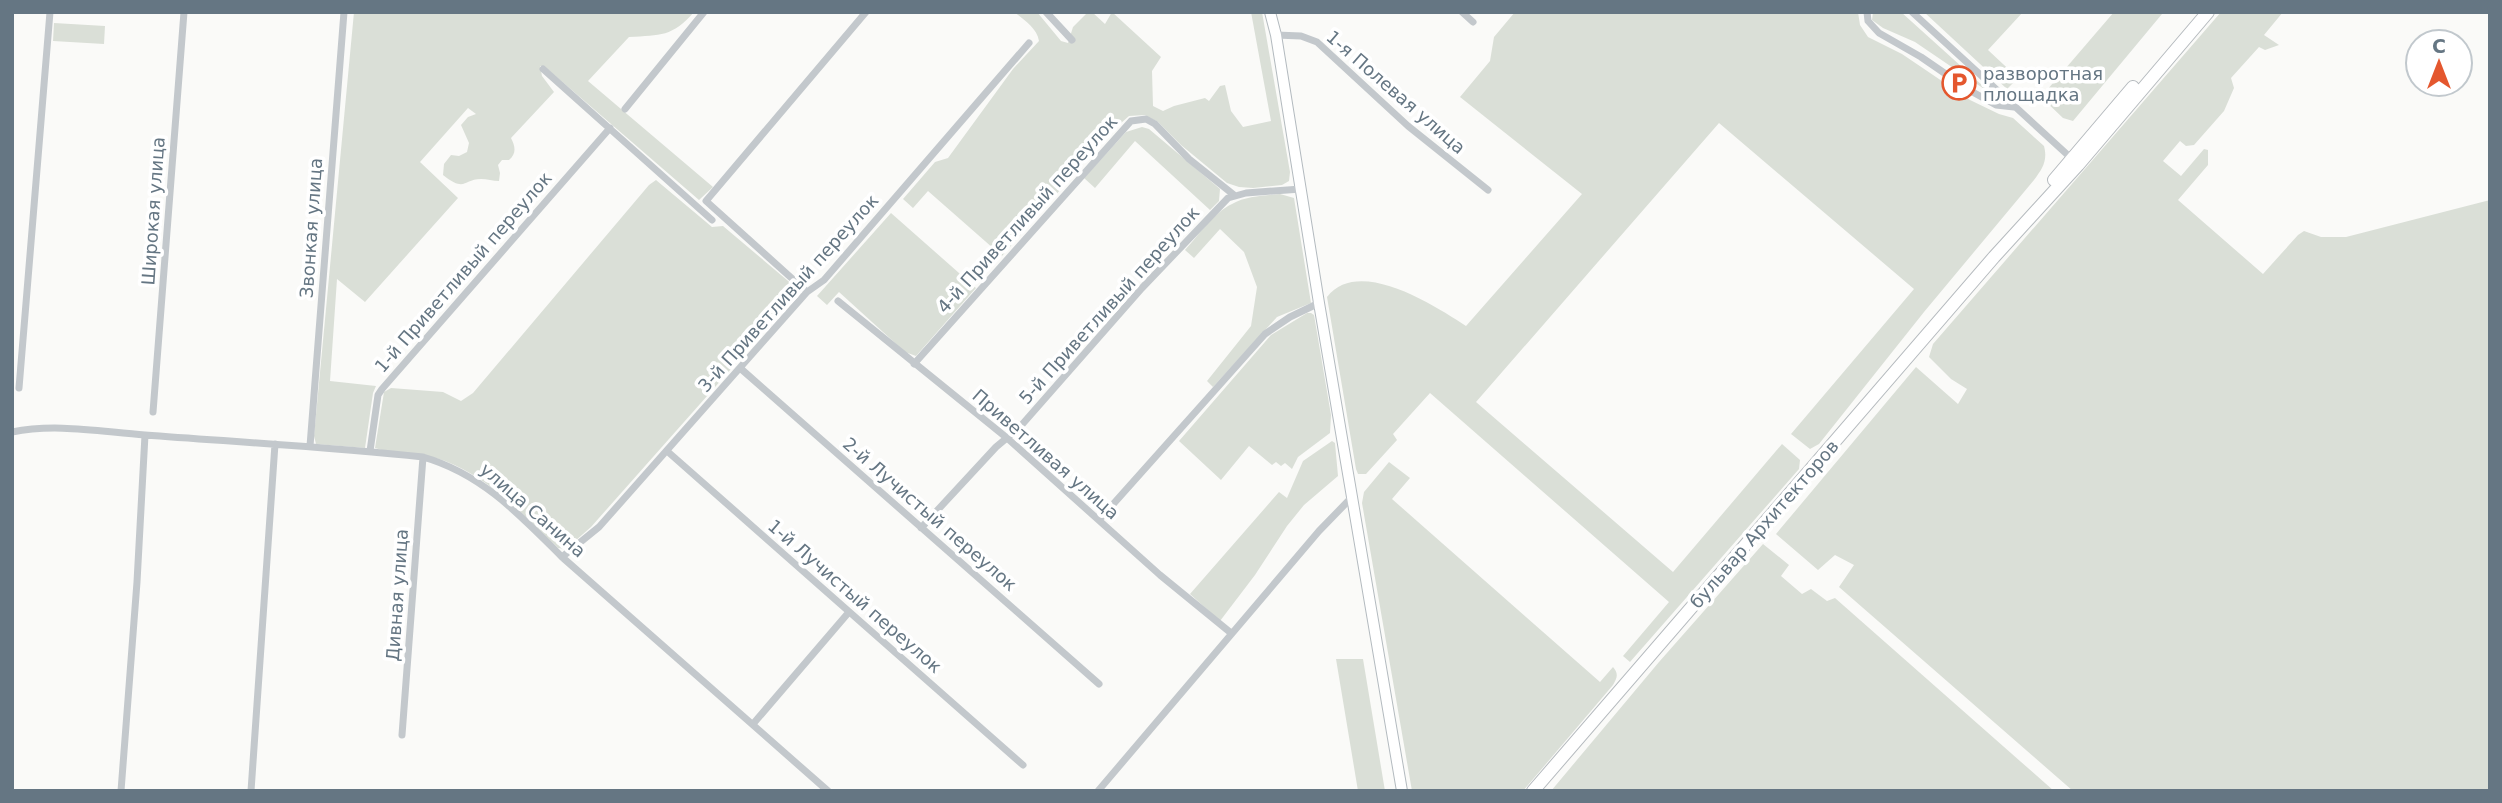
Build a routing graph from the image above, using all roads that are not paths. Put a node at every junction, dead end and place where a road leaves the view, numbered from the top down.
1 (50, 12) edge
2 (184, 12) edge
3 (344, 12) edge
4 (704, 12) edge
5 (866, 12) edge
6 (1046, 12) edge
7 (1270, 12) edge
8 (1462, 12) edge
9 (1867, 12) edge
10 (1912, 12) edge
11 (2197, 12) edge
12 (2208, 12) edge
13 (1473, 22) dead end
14 (1276, 35) junction
15 (1072, 40) dead end
16 (1029, 43) dead end
17 (543, 69) dead end
18 (2015, 107) junction
19 (625, 109) dead end
20 (610, 128) junction
21 (2075, 162) junction
22 (1301, 189) junction
23 (1488, 190) dead end
24 (1234, 195) junction
25 (712, 220) dead end
26 (807, 292) junction
27 (838, 301) dead end
28 (1319, 303) junction
29 (914, 364) junction
30 (740, 368) junction
31 (19, 388) dead end
32 (153, 412) dead end
33 (12, 432) edge
34 (145, 435) junction
35 (1007, 438) junction
36 (275, 444) junction
37 (310, 446) junction
38 (667, 450) junction
39 (370, 451) junction
40 (423, 457) junction
41 (1353, 496) junction
42 (1099, 520) junction
43 (921, 528) junction
44 (562, 557) junction
45 (849, 612) junction
46 (1231, 633) junction
47 (1099, 684) dead end
48 (753, 724) junction
49 (402, 735) dead end
50 (1023, 765) dead end
51 (121, 791) edge
52 (251, 791) edge
53 (828, 791) edge
54 (1098, 791) edge
55 (1402, 791) edge
56 (1533, 791) edge

1 - 31 street
2 - 32 street, Широкая улица
3 - 37 street, Звонкая улица
4 - 19 street
5 - 26 street
6 - 15 street
7 - 14 main road
8 - 13 street
9 - 18 street
10 - 18 street
11 - 21 main road, бульвар Архитекторов
12 - 21 main road, бульвар Архитекторов
14 - 22 main road
14 - 23 street, 1-я Полевая улица
16 - 26 street, 3-й Приветливый переулок
17 - 20 street
18 - 21 street
20 - 25 street
20 - 39 street, 1-й Приветливый переулок
21 - 56 main road, бульвар Архитекторов
22 - 24 street
22 - 28 main road
24 - 29 street, 4-й Приветливый переулок
24 - 35 street, 5-й Приветливый переулок
26 - 30 street, 3-й Приветливый переулок
27 - 29 street, Приветливая улица
28 - 41 main road
28 - 42 street
29 - 35 street, Приветливая улица
30 - 38 street, 3-й Приветливый переулок
30 - 43 street, 2-й Лучистый переулок
33 - 34 street, улица Санина
34 - 36 street, улица Санина
34 - 51 street
35 - 42 street, Приветливая улица
35 - 43 street, 5-й Приветливый переулок
36 - 37 street, улица Санина
36 - 52 street
37 - 39 street, улица Санина
38 - 44 street, 3-й Приветливый переулок
38 - 45 street, 1-й Лучистый переулок
39 - 40 street, улица Санина
40 - 44 street, улица Санина
40 - 49 street, Дивная улица
41 - 46 street
41 - 55 main road
42 - 46 street, Приветливая улица
43 - 47 street, 2-й Лучистый переулок
44 - 48 street, улица Санина
45 - 48 street
45 - 50 street, 1-й Лучистый переулок
46 - 54 street
48 - 53 street, улица Санина

